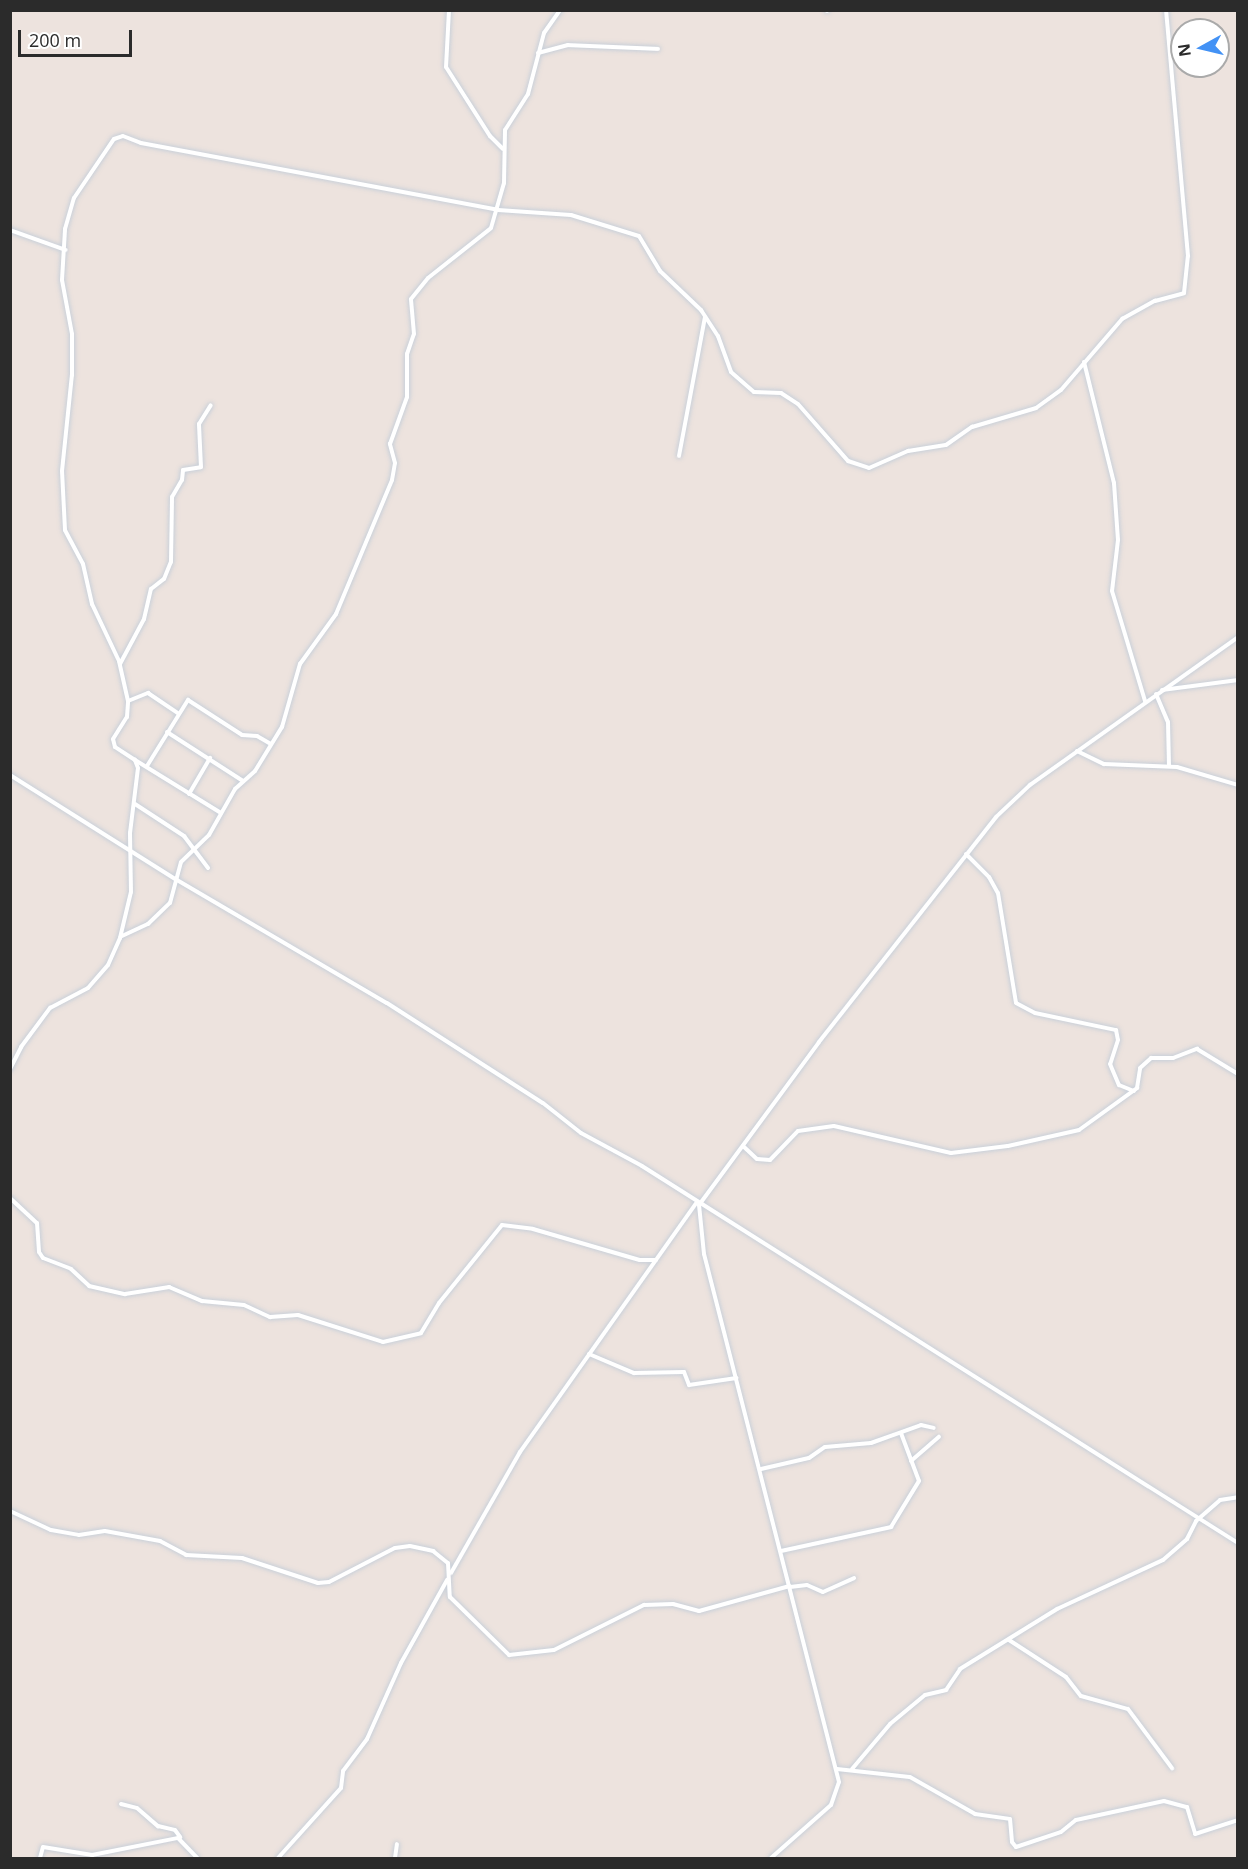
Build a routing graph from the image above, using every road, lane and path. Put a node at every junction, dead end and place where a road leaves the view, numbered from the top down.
1 (449, 10) edge
2 (560, 10) edge
3 (1166, 10) edge
4 (658, 48) dead end
5 (538, 53) junction
6 (503, 149) junction
7 (498, 210) junction
8 (10, 230) edge
9 (66, 251) junction
10 (706, 316) junction
11 (1084, 362) junction
12 (211, 405) dead end
13 (679, 456) dead end
14 (1238, 637) edge
15 (119, 665) junction
16 (1238, 680) edge
17 (1162, 690) junction
18 (1156, 694) junction
19 (128, 701) junction
20 (1145, 701) junction
21 (178, 713) junction
22 (167, 732) junction
23 (272, 744) junction
24 (1077, 751) junction
25 (210, 758) junction
26 (135, 759) junction
27 (147, 766) junction
28 (1169, 766) junction
29 (10, 775) edge
30 (243, 782) junction
31 (1238, 785) edge
32 (189, 794) junction
33 (134, 803) junction
34 (221, 813) junction
35 (195, 848) junction
36 (133, 852) junction
37 (966, 854) junction
38 (208, 868) dead end
39 (177, 880) junction
40 (120, 938) junction
41 (10, 1069) edge
42 (1238, 1074) edge
43 (1134, 1091) junction
44 (742, 1146) junction
45 (10, 1198) edge
46 (698, 1204) junction
47 (657, 1260) junction
48 (588, 1354) junction
49 (736, 1378) junction
50 (934, 1428) dead end
51 (901, 1433) junction
52 (939, 1437) dead end
53 (911, 1461) junction
54 (760, 1469) junction
55 (1238, 1497) edge
56 (10, 1512) edge
57 (1199, 1519) junction
58 (1238, 1543) edge
59 (781, 1551) junction
60 (450, 1575) junction
61 (854, 1578) dead end
62 (790, 1587) junction
63 (1009, 1640) junction
64 (1172, 1767) dead end
65 (837, 1768) junction
66 (852, 1769) junction
67 (121, 1804) dead end
68 (1238, 1820) edge
69 (180, 1838) junction
70 (397, 1844) dead end
71 (40, 1858) edge
72 (197, 1858) edge
73 (278, 1858) edge
74 (395, 1858) edge
75 (771, 1858) edge

1 - 6 street
2 - 5 street
3 - 11 street
4 - 5 street
5 - 6 street
6 - 7 street
7 - 9 street
7 - 10 street
7 - 23 street
8 - 9 street
9 - 15 street
10 - 11 street
10 - 13 street
11 - 20 street
12 - 15 street
14 - 17 street
15 - 19 street
16 - 17 street
17 - 18 street
18 - 20 street
18 - 28 street
19 - 21 street
19 - 26 street
20 - 24 street
21 - 22 street
21 - 23 street
22 - 25 street
22 - 27 street
23 - 30 street
24 - 28 street
24 - 37 street
25 - 30 street
25 - 32 street
26 - 27 street
26 - 33 street
27 - 32 street
28 - 31 street
29 - 36 street
30 - 34 street
32 - 34 street
33 - 35 street
33 - 36 street
34 - 35 street
35 - 38 street
35 - 39 street
36 - 39 street
36 - 40 street
37 - 43 street
37 - 44 street
39 - 40 street
39 - 46 street
40 - 41 street
42 - 43 street
43 - 44 street
44 - 46 street
45 - 47 street
46 - 47 street
46 - 49 street
46 - 57 street
47 - 48 street
48 - 49 street
48 - 60 street
49 - 54 street
50 - 51 street
51 - 53 street
51 - 54 street
52 - 53 street
53 - 59 street
54 - 59 street
55 - 57 street
56 - 60 street
57 - 58 street
57 - 63 street
59 - 62 street
60 - 62 street
60 - 73 street
61 - 62 street
62 - 65 street
63 - 64 street
63 - 66 street
65 - 66 street
65 - 75 street
66 - 68 street
67 - 69 street
69 - 71 street
69 - 72 street
70 - 74 street

